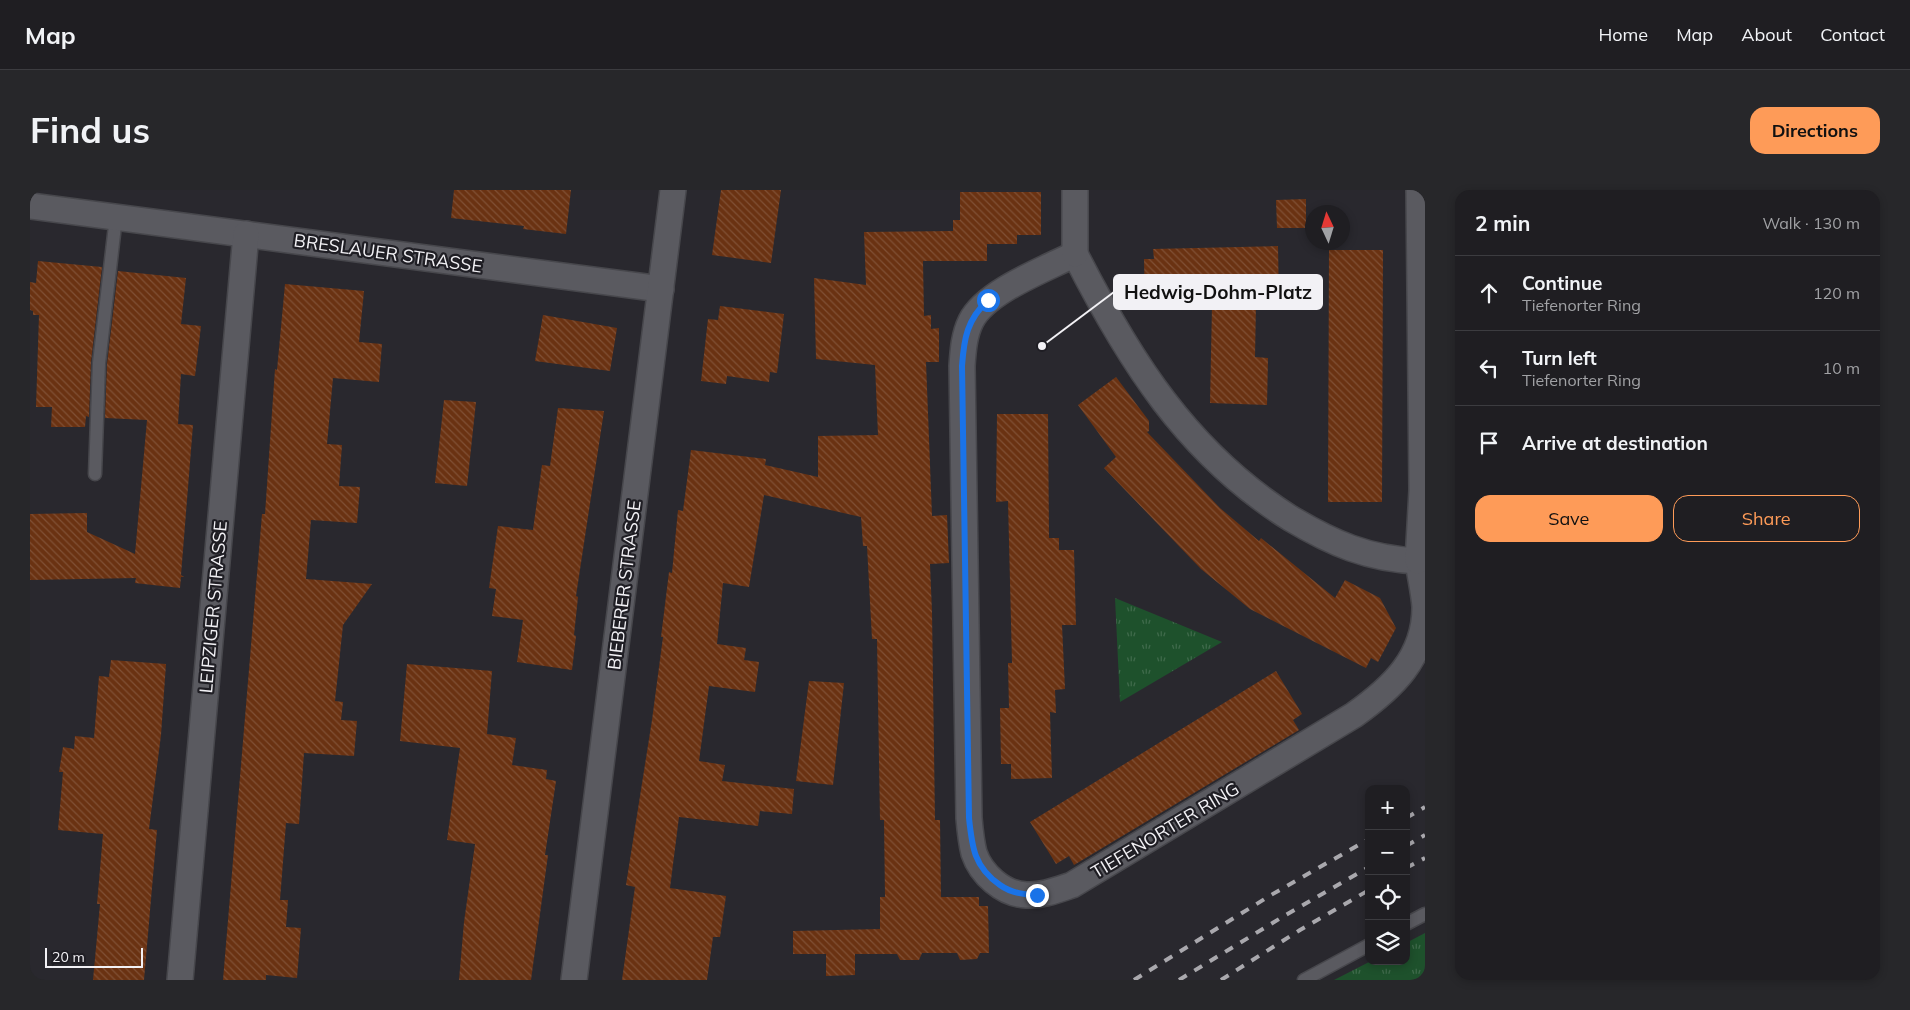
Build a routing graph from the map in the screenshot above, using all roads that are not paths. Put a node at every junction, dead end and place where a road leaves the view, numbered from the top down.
1 (673, 190) edge
2 (1075, 190) edge
3 (1419, 190) edge
4 (30, 206) edge
5 (116, 217) junction
6 (246, 234) junction
7 (1075, 254) junction
8 (661, 289) junction
9 (95, 474) dead end
10 (1421, 561) edge
11 (1425, 914) edge
12 (1410, 922) edge
13 (1365, 947) edge
14 (180, 980) edge
15 (574, 980) edge
16 (1304, 980) edge

1 - 8 street, BIEBERER STRASSE
2 - 7 street
3 - 10 street, TIEFENORTER RING
4 - 5 street, BRESLAUER STRASSE
5 - 6 street, BRESLAUER STRASSE
5 - 9 lane
6 - 8 street, BRESLAUER STRASSE
6 - 14 street, LEIPZIGER STRASSE
7 - 10 street
7 - 10 street, TIEFENORTER RING
8 - 15 street, BIEBERER STRASSE
11 - 12 lane
13 - 16 lane

